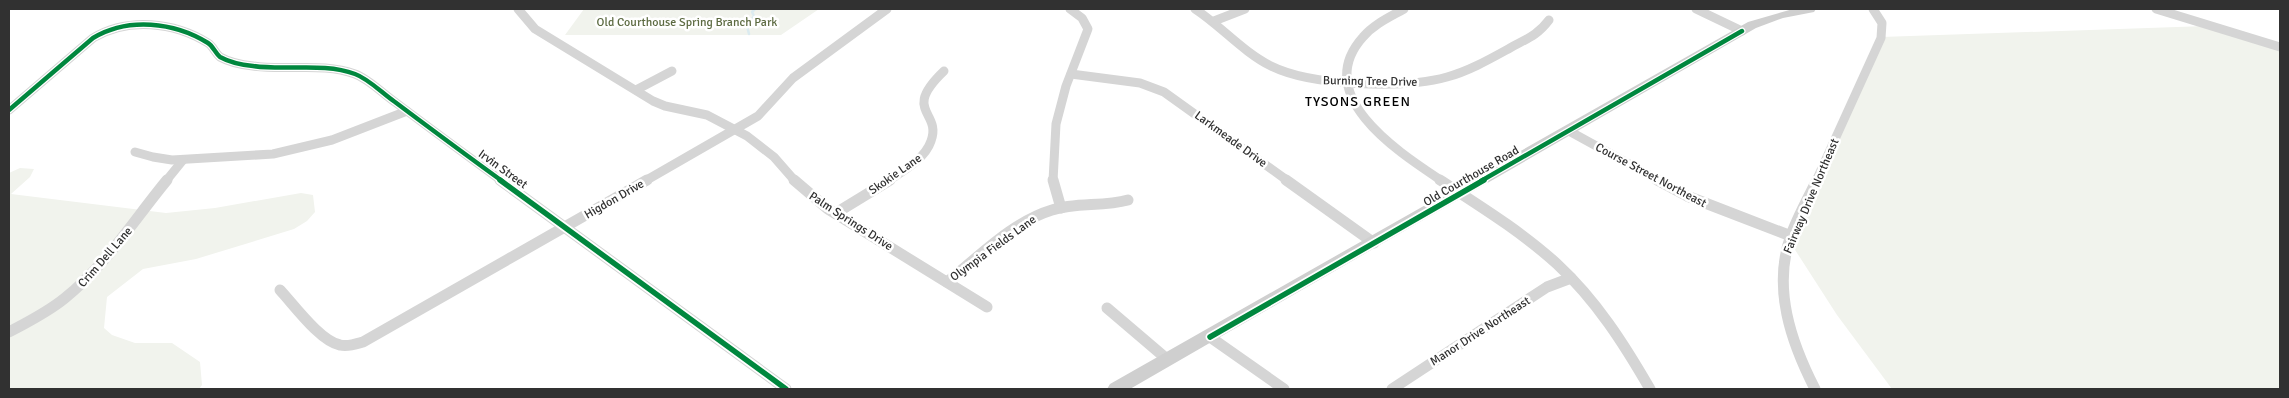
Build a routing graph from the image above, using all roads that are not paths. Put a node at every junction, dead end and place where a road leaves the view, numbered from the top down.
1 (518, 9) edge
2 (887, 9) edge
3 (1070, 9) edge
4 (1195, 9) edge
5 (1245, 9) edge
6 (1404, 9) edge
7 (1696, 9) edge
8 (1810, 9) edge
9 (1873, 9) edge
10 (2156, 9) edge
11 (1549, 20) dead end
12 (1214, 21) junction
13 (1742, 31) junction
14 (2280, 48) edge
15 (672, 71) dead end
16 (944, 71) dead end
17 (1071, 74) junction
18 (1348, 81) junction
19 (636, 90) junction
20 (9, 110) edge
21 (407, 111) junction
22 (735, 129) junction
23 (1569, 131) junction
24 (135, 152) dead end
25 (183, 160) junction
26 (1461, 193) junction
27 (1128, 200) dead end
28 (1061, 208) junction
29 (836, 213) junction
30 (564, 227) junction
31 (1791, 236) junction
32 (1374, 243) junction
33 (1571, 278) junction
34 (946, 282) junction
35 (280, 290) dead end
36 (987, 307) dead end
37 (1107, 308) dead end
38 (9, 332) edge
39 (1210, 337) junction
40 (1168, 360) junction
41 (786, 389) edge
42 (1116, 389) edge
43 (1284, 389) edge
44 (1392, 389) edge
45 (1650, 389) edge
46 (1815, 389) edge

1 - 19 street, Palm Springs Drive
2 - 22 street, Higdon Drive
3 - 17 street
4 - 12 street, Burning Tree Drive
5 - 12 street
6 - 18 street
7 - 13 street
8 - 13 street, Old Courthouse Road
9 - 31 street, Fairway Drive Northeast
10 - 14 street
11 - 18 street, Burning Tree Drive
12 - 18 street, Burning Tree Drive
13 - 23 street, Old Courthouse Road
15 - 19 street
16 - 29 street, Skokie Lane
17 - 28 street
17 - 32 street, Larkmeade Drive
18 - 26 street
19 - 22 street, Palm Springs Drive
20 - 21 street, Irvin Street
21 - 25 street
21 - 30 street, Irvin Street
22 - 29 street, Palm Springs Drive
22 - 30 street, Higdon Drive
23 - 26 street, Old Courthouse Road
23 - 31 street, Course Street Northeast
24 - 25 street
25 - 38 street, Crim Dell Lane
26 - 32 street, Old Courthouse Road
26 - 33 street
27 - 28 street, Olympia Fields Lane
28 - 34 street, Olympia Fields Lane
29 - 34 street, Palm Springs Drive
30 - 35 street, Higdon Drive
30 - 41 street, Irvin Street
31 - 46 street, Fairway Drive Northeast
32 - 39 street, Old Courthouse Road
33 - 44 street, Manor Drive Northeast
33 - 45 street
34 - 36 street, Palm Springs Drive
37 - 40 street
39 - 40 street, Old Courthouse Road
39 - 43 street
40 - 42 street, Old Courthouse Road

